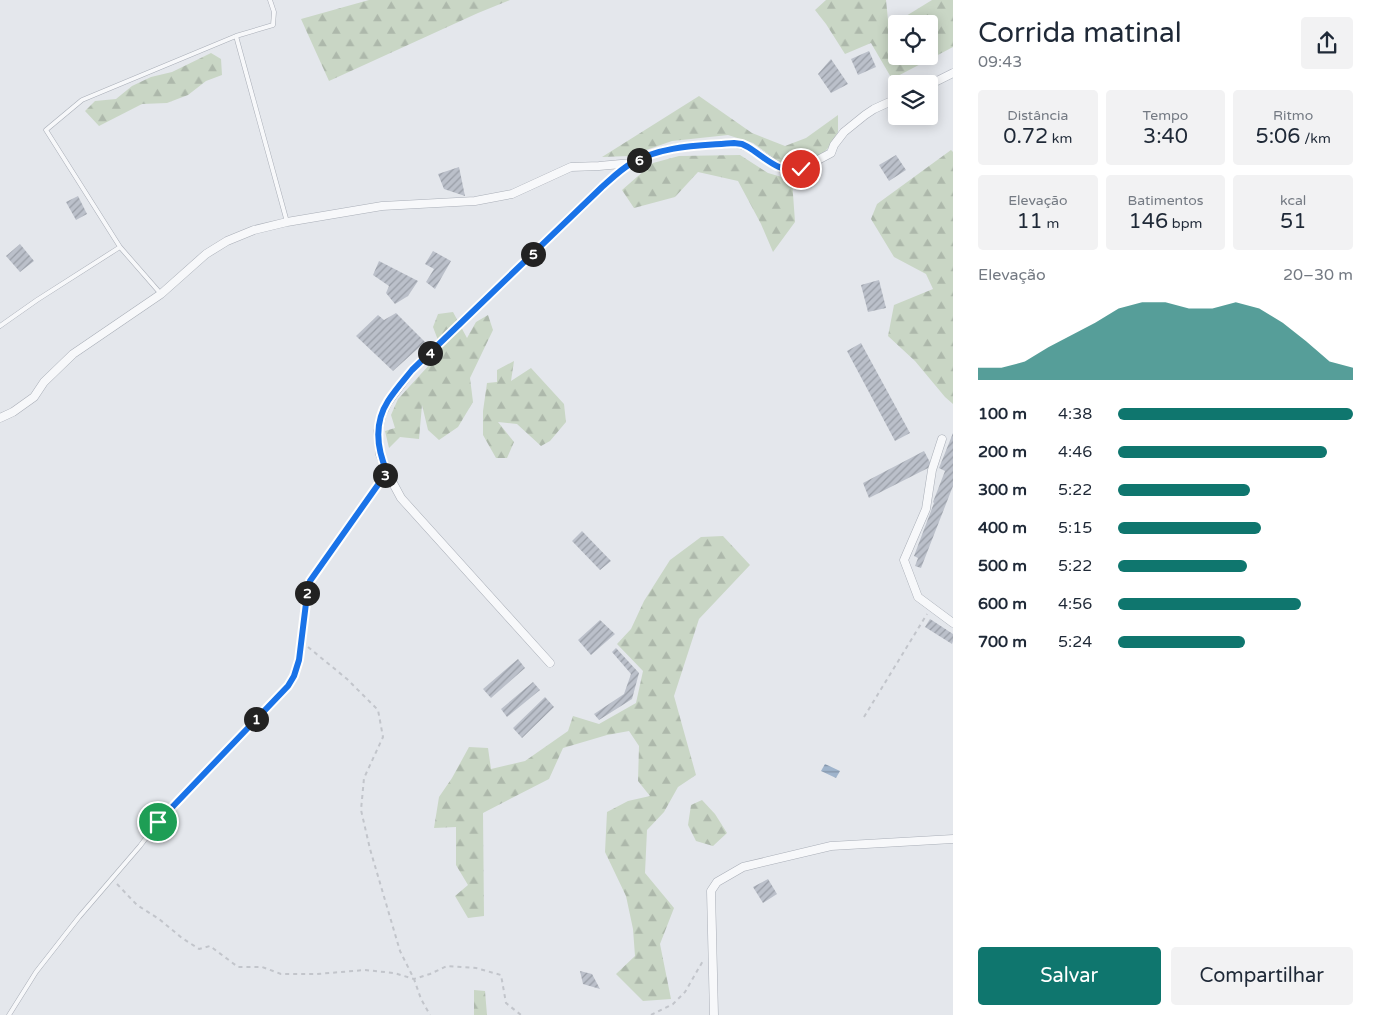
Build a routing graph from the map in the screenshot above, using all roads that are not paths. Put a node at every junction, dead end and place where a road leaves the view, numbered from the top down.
1 (270, 0) edge
2 (236, 36) junction
3 (953, 73) edge
4 (938, 80) edge
5 (888, 103) edge
6 (632, 163) junction
7 (287, 222) junction
8 (120, 247) junction
9 (161, 294) junction
10 (0, 326) edge
11 (0, 418) edge
12 (942, 439) dead end
13 (387, 472) junction
14 (953, 623) edge
15 (550, 663) dead end
16 (953, 839) edge
17 (9, 1015) edge
18 (714, 1015) edge

1 - 2 lane
2 - 7 lane
2 - 8 lane
3 - 4 street
5 - 6 street
6 - 7 street
6 - 13 street
7 - 9 street
8 - 9 lane
8 - 10 lane
9 - 11 street
12 - 14 street
13 - 15 street
13 - 17 lane
16 - 18 street

